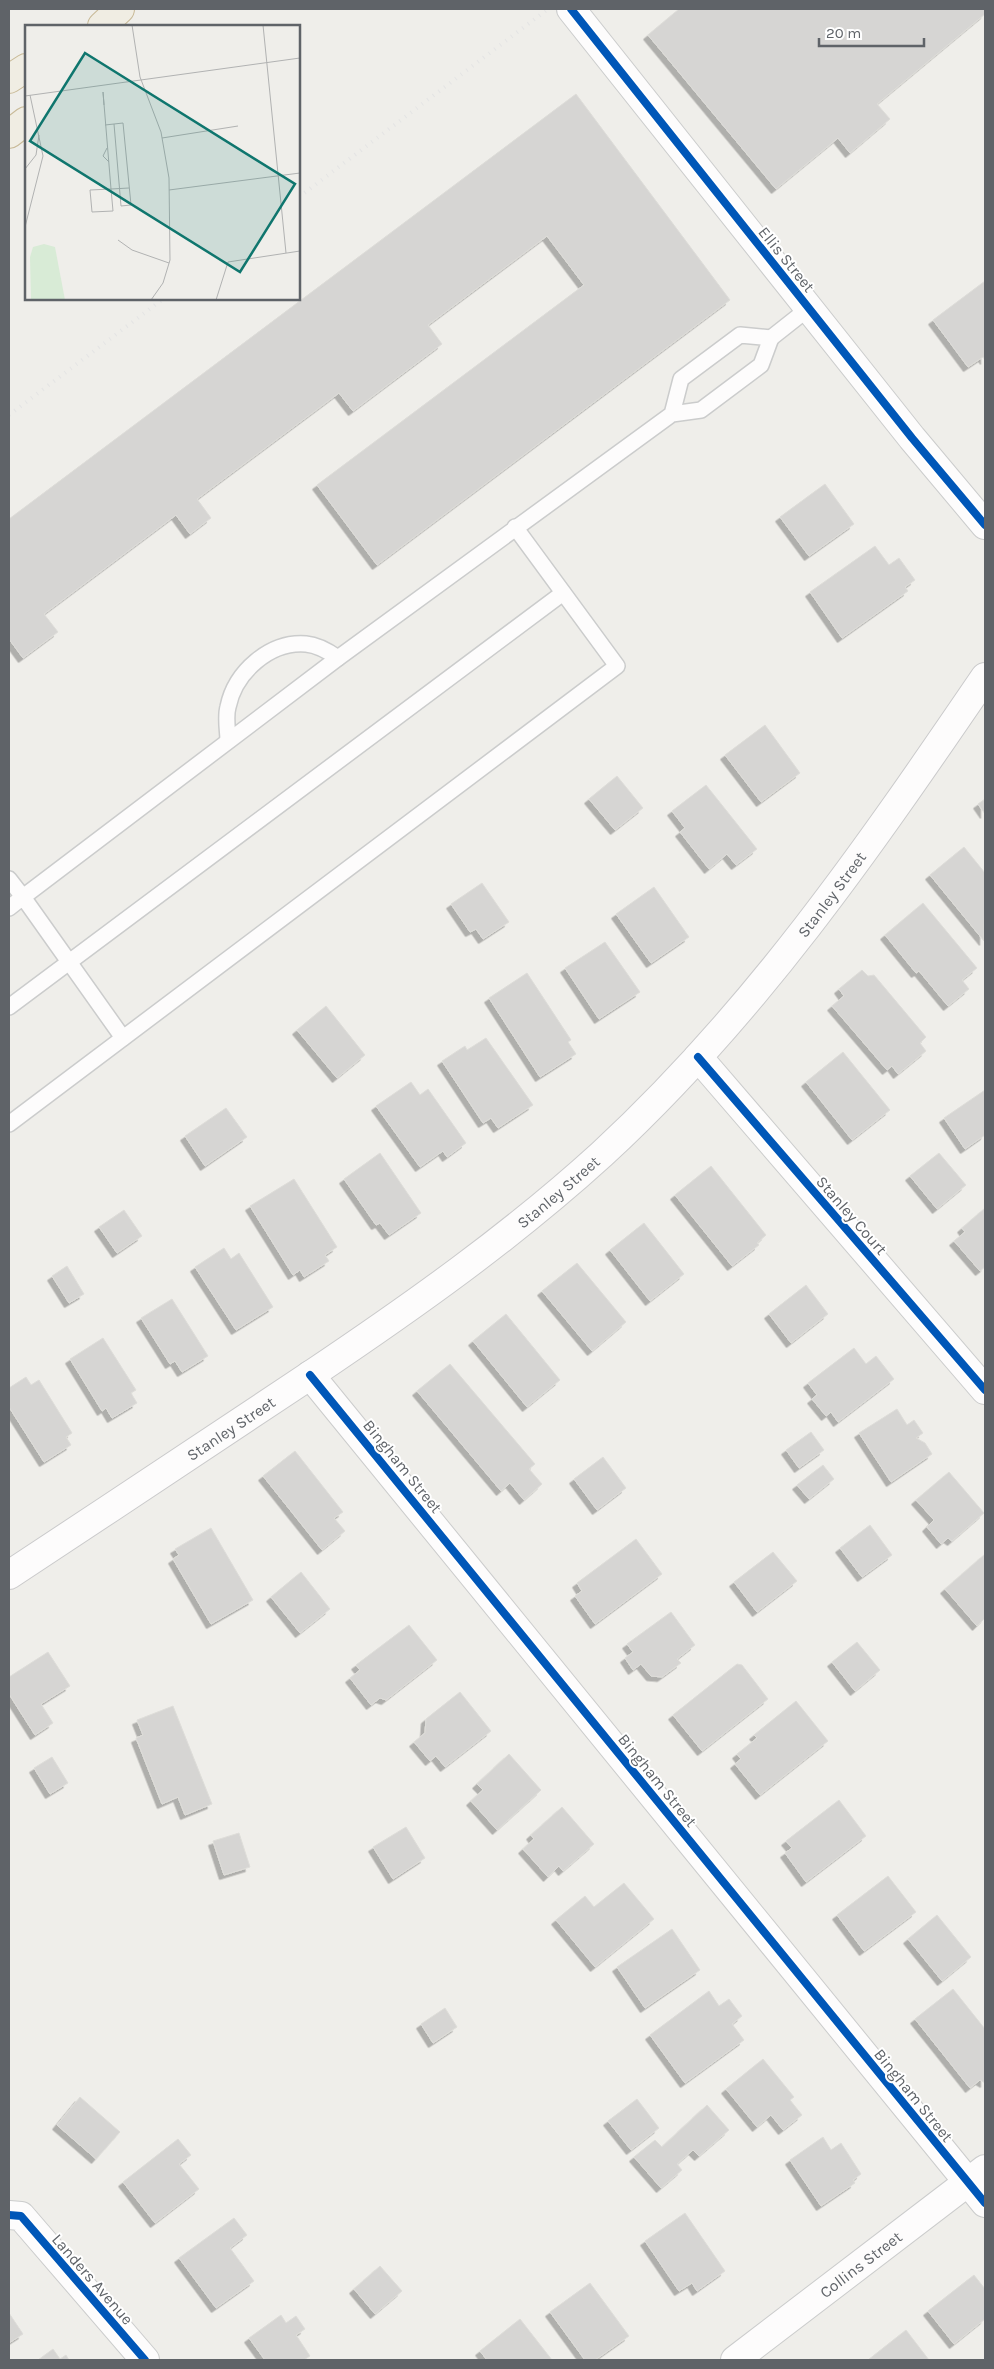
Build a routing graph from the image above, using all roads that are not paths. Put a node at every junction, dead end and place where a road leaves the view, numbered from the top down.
1 (120, 9) edge
2 (574, 13) edge
3 (103, 25) edge
4 (25, 69) edge
5 (9, 79) edge
6 (25, 122) edge
7 (9, 134) edge
8 (809, 308) junction
9 (771, 338) junction
10 (672, 414) junction
11 (985, 525) edge
12 (515, 527) junction
13 (563, 593) junction
14 (338, 658) junction
15 (985, 676) edge
16 (228, 742) junction
17 (9, 879) edge
18 (23, 897) junction
19 (9, 908) edge
20 (69, 962) junction
21 (9, 1007) edge
22 (123, 1038) junction
23 (698, 1057) junction
24 (9, 1124) edge
25 (310, 1375) junction
26 (985, 1390) edge
27 (9, 1575) edge
28 (976, 2175) edge
29 (985, 2203) edge
30 (15, 2215) edge
31 (145, 2360) edge
32 (736, 2360) edge

1 - 3 highway
2 - 8 street, Ellis Street
4 - 5 highway
6 - 7 highway
8 - 9 lane
8 - 11 street, Ellis Street
9 - 10 lane
9 - 10 lane
10 - 12 lane
12 - 13 lane
12 - 14 lane
13 - 20 lane
13 - 22 lane
14 - 16 lane
14 - 16 lane
15 - 23 street, Stanley Street
16 - 18 lane
17 - 18 lane
18 - 19 lane
18 - 20 lane
20 - 21 lane
20 - 22 lane
22 - 24 lane
23 - 25 street, Stanley Street
23 - 26 street, Stanley Court
25 - 27 street, Stanley Street
25 - 28 street, Bingham Street
28 - 29 street, Bingham Street
28 - 32 street, Collins Street
30 - 31 street, Landers Avenue

